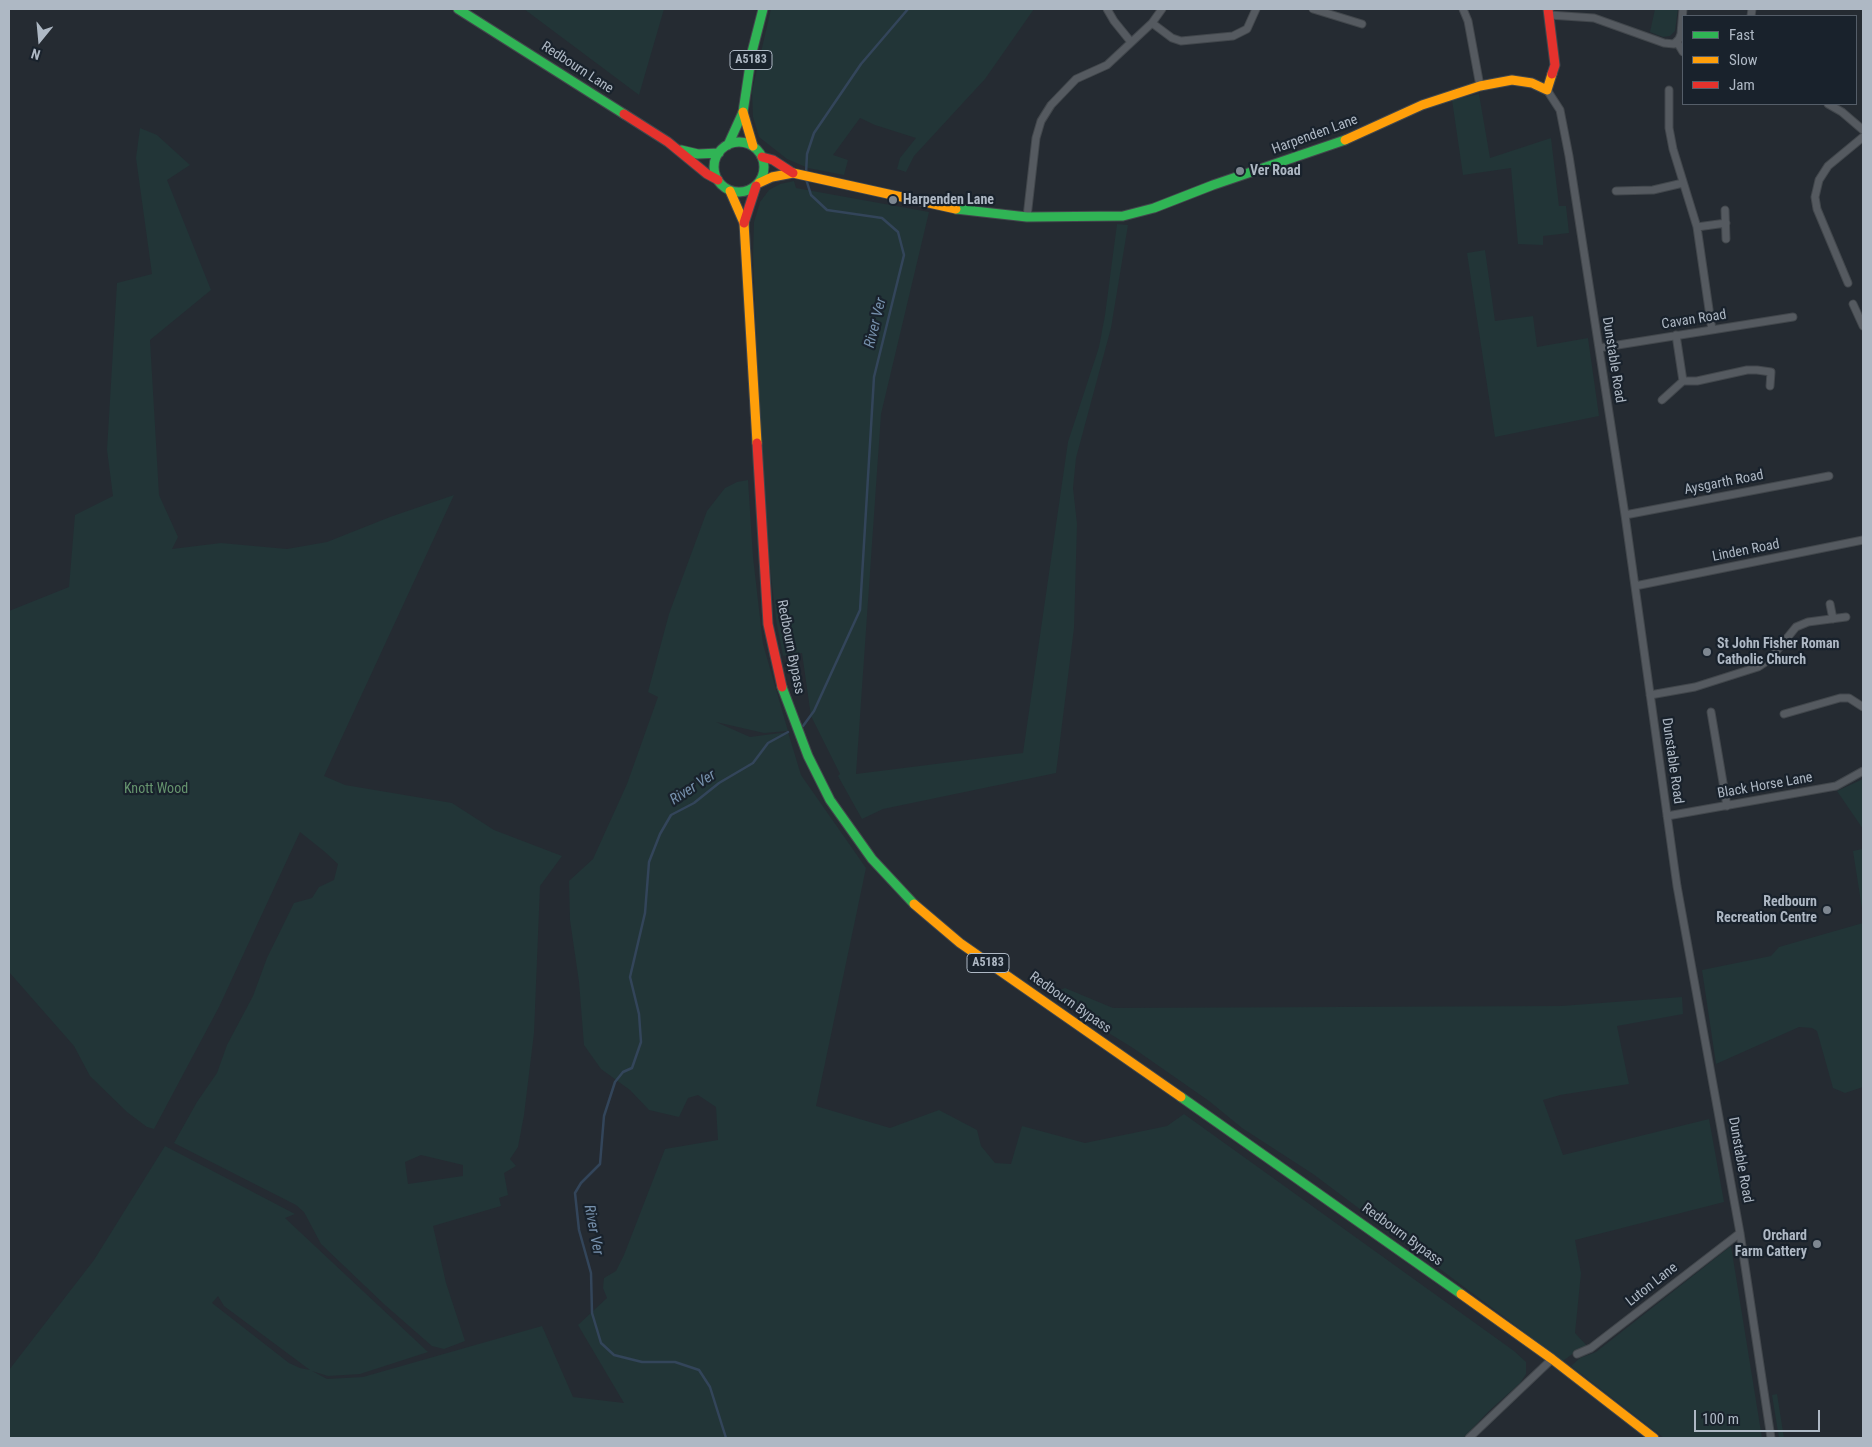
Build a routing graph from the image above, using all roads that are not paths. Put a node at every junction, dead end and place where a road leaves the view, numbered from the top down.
1 (458, 9) edge
2 (763, 9) edge
3 (1107, 9) edge
4 (1162, 9) edge
5 (1256, 9) edge
6 (1312, 9) edge
7 (1463, 9) edge
8 (1549, 12) edge
9 (1152, 24) junction
10 (1362, 24) dead end
11 (1682, 28) edge
12 (1131, 42) junction
13 (1677, 42) junction
14 (1682, 50) edge
15 (1480, 86) junction
16 (1547, 90) junction
17 (1669, 90) dead end
18 (1830, 105) edge
19 (743, 112) junction
20 (1863, 130) edge
21 (1863, 137) edge
22 (728, 145) junction
23 (753, 146) junction
24 (681, 150) junction
25 (719, 153) junction
26 (762, 156) junction
27 (798, 174) junction
28 (718, 180) junction
29 (1683, 183) junction
30 (758, 185) junction
31 (730, 191) junction
32 (1616, 191) dead end
33 (1725, 210) dead end
34 (1028, 217) junction
35 (744, 223) junction
36 (1726, 223) junction
37 (1697, 227) junction
38 (1726, 238) dead end
39 (1848, 283) dead end
40 (1852, 304) dead end
41 (1793, 317) dead end
42 (1863, 326) edge
43 (1712, 330) junction
44 (1676, 335) junction
45 (1599, 348) junction
46 (1683, 381) junction
47 (1770, 386) dead end
48 (1662, 400) dead end
49 (1829, 476) dead end
50 (1625, 515) junction
51 (1863, 540) edge
52 (1635, 586) junction
53 (1830, 604) dead end
54 (1846, 617) dead end
55 (1833, 619) junction
56 (1650, 695) junction
57 (1863, 707) edge
58 (1711, 712) dead end
59 (1784, 714) dead end
60 (1863, 770) edge
61 (1727, 806) junction
62 (1667, 816) junction
63 (1740, 1233) junction
64 (1577, 1354) dead end
65 (1552, 1359) junction
66 (1469, 1438) edge
67 (1654, 1438) edge
68 (1771, 1438) edge

1 - 24 main road, Redbourn Lane
2 - 19 main road, A5183
3 - 12 street
4 - 9 street
5 - 9 street
6 - 10 street
7 - 15 street
8 - 13 street
8 - 16 main road
9 - 12 street
11 - 13 street
12 - 34 street
13 - 14 street
15 - 16 main road, Harpenden Lane
15 - 34 main road, Harpenden Lane
16 - 45 street, Dunstable Road
17 - 29 street
18 - 20 street
19 - 22 main road, A5183
19 - 23 main road, A5183
21 - 39 street
22 - 23 main road
22 - 25 main road
23 - 26 main road
24 - 25 main road, Redbourn Lane
24 - 28 main road, Redbourn Lane
25 - 28 main road
26 - 27 main road, Harpenden Lane
26 - 30 main road
27 - 30 main road, Harpenden Lane
27 - 34 main road, Harpenden Lane
28 - 31 main road
29 - 32 street
29 - 37 street
30 - 31 main road
30 - 35 main road, Redbourn Bypass / A5183
31 - 35 main road, Redbourn Bypass / A5183
33 - 36 street
35 - 65 main road, Redbourn Bypass / A5183
36 - 37 street
36 - 38 street
37 - 43 street
40 - 42 street
41 - 43 street, Cavan Road
43 - 44 street, Cavan Road
44 - 45 street, Cavan Road
44 - 46 street
45 - 50 street, Dunstable Road
46 - 47 street
46 - 48 street
49 - 50 street, Aysgarth Road
50 - 52 street, Dunstable Road
51 - 52 street, Linden Road
52 - 56 street, Dunstable Road
53 - 55 street
54 - 55 street
55 - 56 street
56 - 62 street, Dunstable Road
57 - 59 street
58 - 61 street
60 - 61 street, Black Horse Lane
61 - 62 street, Black Horse Lane
62 - 63 street, Dunstable Road
63 - 64 street, Luton Lane
63 - 68 street, Dunstable Road
65 - 66 street
65 - 67 main road, Redbourn Bypass / A5183

